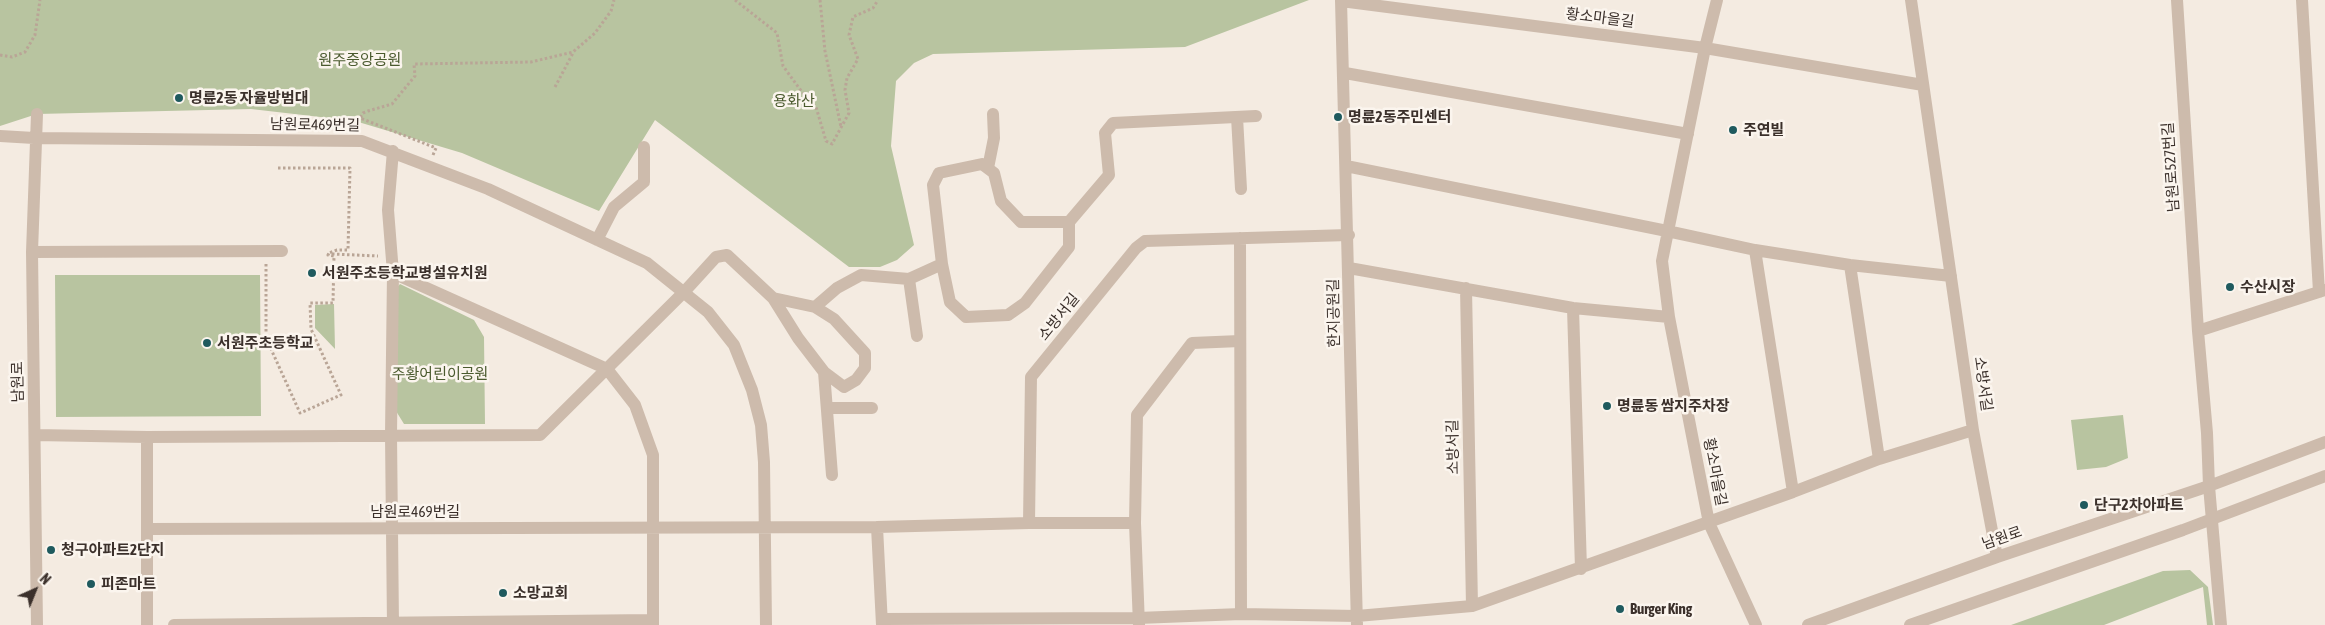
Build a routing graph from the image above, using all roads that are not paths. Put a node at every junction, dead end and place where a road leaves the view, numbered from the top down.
1 (1717, 0) edge
2 (1911, 0) edge
3 (2177, 0) edge
4 (2302, 0) edge
5 (1341, 1) edge
6 (1705, 48) junction
7 (1345, 73) junction
8 (1923, 85) junction
9 (37, 114) dead end
10 (993, 114) dead end
11 (1256, 116) dead end
12 (1237, 117) junction
13 (1688, 134) junction
14 (0, 136) edge
15 (34, 138) junction
16 (644, 146) dead end
17 (393, 151) junction
18 (1346, 166) junction
19 (988, 168) junction
20 (1241, 189) dead end
21 (1069, 222) junction
22 (1667, 231) junction
23 (1349, 235) junction
24 (1240, 238) junction
25 (597, 240) junction
26 (1754, 250) junction
27 (282, 251) dead end
28 (32, 252) junction
29 (942, 264) junction
30 (1850, 265) junction
31 (1349, 268) junction
32 (393, 273) junction
33 (1951, 276) junction
34 (909, 279) junction
35 (1466, 288) junction
36 (685, 291) junction
37 (2322, 291) edge
38 (773, 298) junction
39 (815, 307) junction
40 (1573, 308) junction
41 (1669, 318) junction
42 (2198, 331) junction
43 (917, 336) dead end
44 (1240, 341) junction
45 (607, 369) junction
46 (824, 372) junction
47 (827, 408) junction
48 (872, 408) dead end
49 (1973, 430) junction
50 (35, 435) junction
51 (390, 435) junction
52 (147, 438) junction
53 (2325, 442) edge
54 (1880, 459) junction
55 (832, 475) dead end
56 (2325, 476) edge
57 (2209, 486) junction
58 (1793, 492) junction
59 (2212, 519) junction
60 (1029, 522) junction
61 (1135, 523) junction
62 (1708, 523) junction
63 (653, 527) junction
64 (766, 527) junction
65 (877, 527) junction
66 (148, 528) junction
67 (392, 528) junction
68 (1997, 557) junction
69 (1581, 569) junction
70 (1472, 606) junction
71 (1241, 614) junction
72 (1357, 621) edge
73 (653, 622) edge
74 (882, 622) edge
75 (1138, 622) edge
76 (393, 624) edge
77 (37, 625) edge
78 (147, 625) edge
79 (174, 625) edge
80 (766, 625) edge
81 (1756, 625) edge
82 (1808, 625) edge
83 (1910, 625) edge
84 (2221, 625) edge

1 - 6 street, 황소마을길
2 - 8 street, 소방서길
3 - 42 street, 남원로527번길
4 - 37 street
5 - 6 street, 황소마을길
5 - 7 street, 한지공원길
6 - 8 street, 황소마을길
6 - 13 street, 황소마을길
7 - 13 street
7 - 18 street, 한지공원길
8 - 33 street, 소방서길
9 - 15 street, 남원로
10 - 19 street
11 - 12 street
12 - 20 street
12 - 21 street
13 - 22 street, 황소마을길
14 - 15 street, 남원로469번길
15 - 17 street, 남원로469번길
15 - 28 street, 남원로
16 - 25 street
17 - 25 street, 남원로469번길
17 - 32 street
18 - 22 street
18 - 23 street, 한지공원길
19 - 21 street
19 - 29 street
21 - 29 street
22 - 26 street
22 - 41 street, 황소마을길
23 - 24 street, 소방서길
23 - 31 street, 한지공원길
24 - 44 street
24 - 60 street, 소방서길
25 - 36 street, 남원로469번길
26 - 30 street
26 - 58 street
27 - 28 street
28 - 50 street, 남원로
29 - 34 street
30 - 33 street
30 - 54 street
31 - 35 street
31 - 72 street, 한지공원길
32 - 45 street
32 - 51 street
33 - 49 street, 소방서길
34 - 39 street
34 - 43 street
35 - 40 street
35 - 70 street, 소방서길
36 - 38 street
36 - 45 street
36 - 64 street, 남원로469번길
37 - 42 street
38 - 39 street
38 - 46 street
39 - 46 street
40 - 41 street
40 - 69 street
41 - 62 street, 황소마을길
42 - 57 street, 남원로527번길
44 - 61 street
44 - 71 street
45 - 51 street
45 - 63 street
46 - 47 street
47 - 48 street
47 - 55 street
49 - 54 street, 소방서길
49 - 68 street
50 - 52 street
50 - 77 street, 남원로
51 - 52 street
51 - 67 street
52 - 66 street
53 - 57 street, 남원로
54 - 58 street, 소방서길
56 - 59 street
57 - 59 street
57 - 68 street, 남원로
58 - 62 street, 소방서길
59 - 83 street
59 - 84 street
60 - 61 street
60 - 65 street
61 - 75 street
62 - 69 street, 소방서길
62 - 81 street, 황소마을길
63 - 64 street, 남원로469번길
63 - 67 street, 남원로469번길
63 - 73 street
64 - 65 street
64 - 80 street, 남원로469번길
65 - 74 street
66 - 67 street, 남원로469번길
66 - 78 street
67 - 76 street
68 - 82 street, 남원로
69 - 70 street, 소방서길
70 - 72 street, 소방서길
71 - 72 street, 소방서길
71 - 75 street, 소방서길
73 - 76 street
74 - 75 street, 소방서길
76 - 79 street

